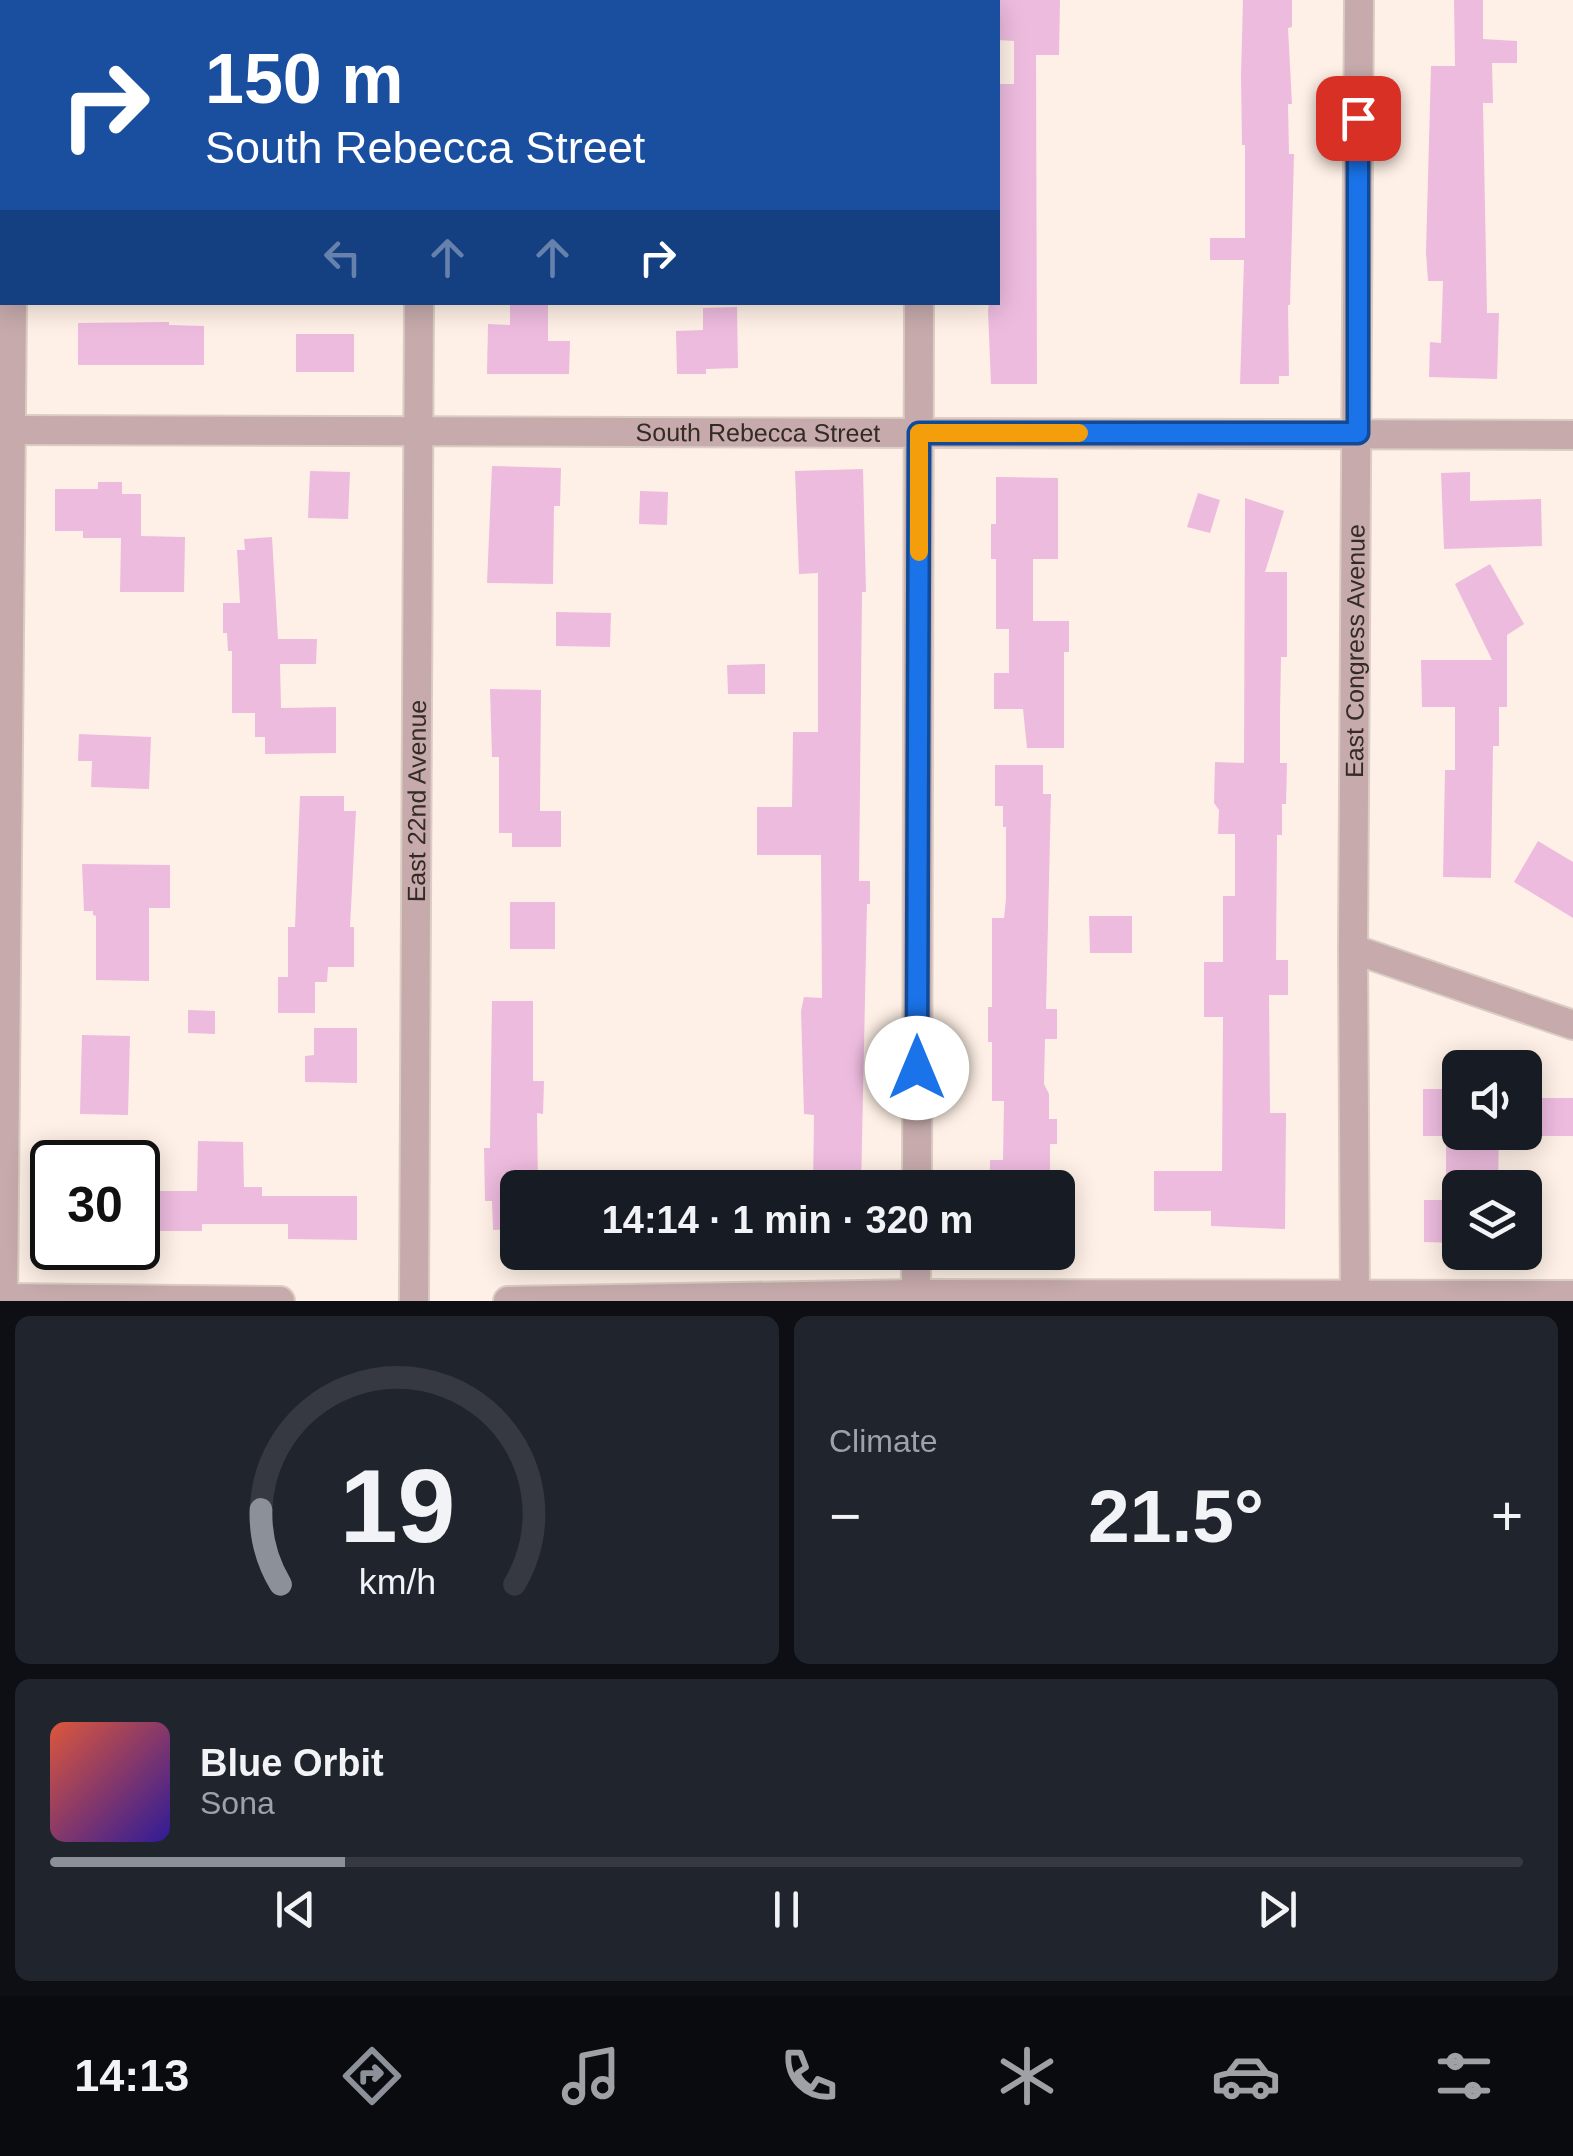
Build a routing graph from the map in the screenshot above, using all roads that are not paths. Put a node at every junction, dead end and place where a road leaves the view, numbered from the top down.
1 (1359, 0) edge
2 (12, 305) edge
3 (420, 305) edge
4 (919, 305) edge
5 (6, 430) edge
6 (420, 433) junction
7 (919, 433) junction
8 (1358, 433) junction
9 (1573, 435) edge
10 (1353, 949) junction
11 (1573, 1025) edge
12 (917, 1170) edge
13 (916, 1270) edge
14 (1573, 1296) edge
15 (916, 1298) edge
16 (1356, 1298) edge
17 (2, 1299) edge
18 (280, 1301) edge
19 (414, 1301) edge
20 (508, 1301) edge

1 - 8 street, East Congress Avenue
2 - 5 street
3 - 6 street, East 22nd Avenue
4 - 7 street
5 - 6 street, South Rebecca Street
5 - 17 street
6 - 7 street, South Rebecca Street
6 - 19 street, East 22nd Avenue
7 - 8 street, South Rebecca Street
7 - 12 street
8 - 9 street, South Rebecca Street
8 - 10 street, East Congress Avenue
10 - 11 street
10 - 16 street, East Congress Avenue
13 - 15 street
14 - 16 street
15 - 16 street
15 - 20 street
17 - 18 street

